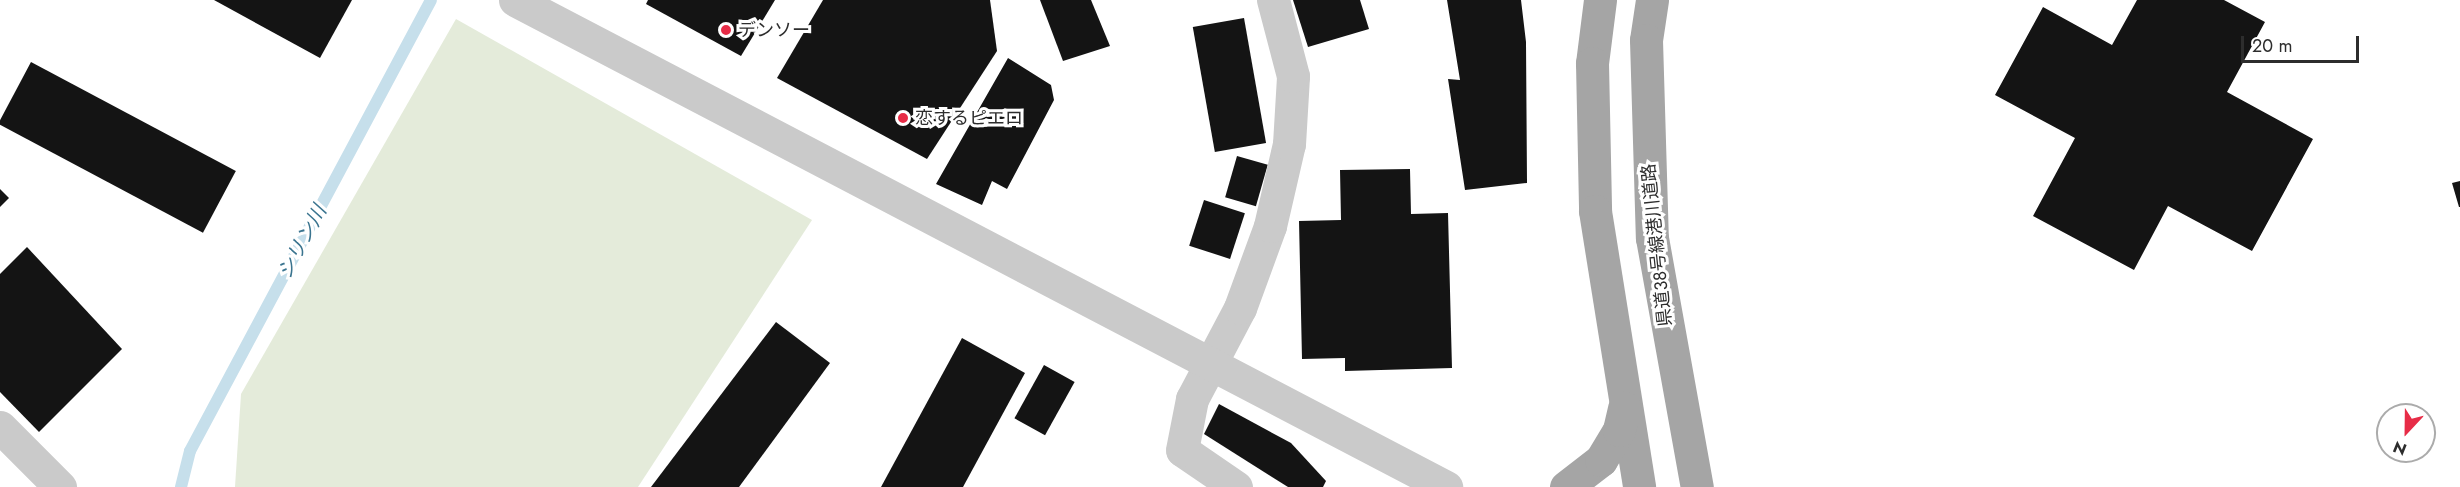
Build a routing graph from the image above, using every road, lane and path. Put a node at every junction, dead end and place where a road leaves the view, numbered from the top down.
1 (515, 0) edge
2 (1273, 0) edge
3 (1600, 0) edge
4 (1652, 0) edge
5 (1209, 366) junction
6 (1624, 408) junction
7 (0, 427) edge
8 (60, 487) edge
9 (1236, 487) edge
10 (1446, 487) edge
11 (1566, 487) edge
12 (1639, 487) edge
13 (1698, 487) edge

1 - 5 street
2 - 5 street
3 - 6 main road
4 - 13 main road, 県道38号線港川道路
5 - 9 street
5 - 10 street
6 - 11 main road
6 - 12 main road
7 - 8 street

